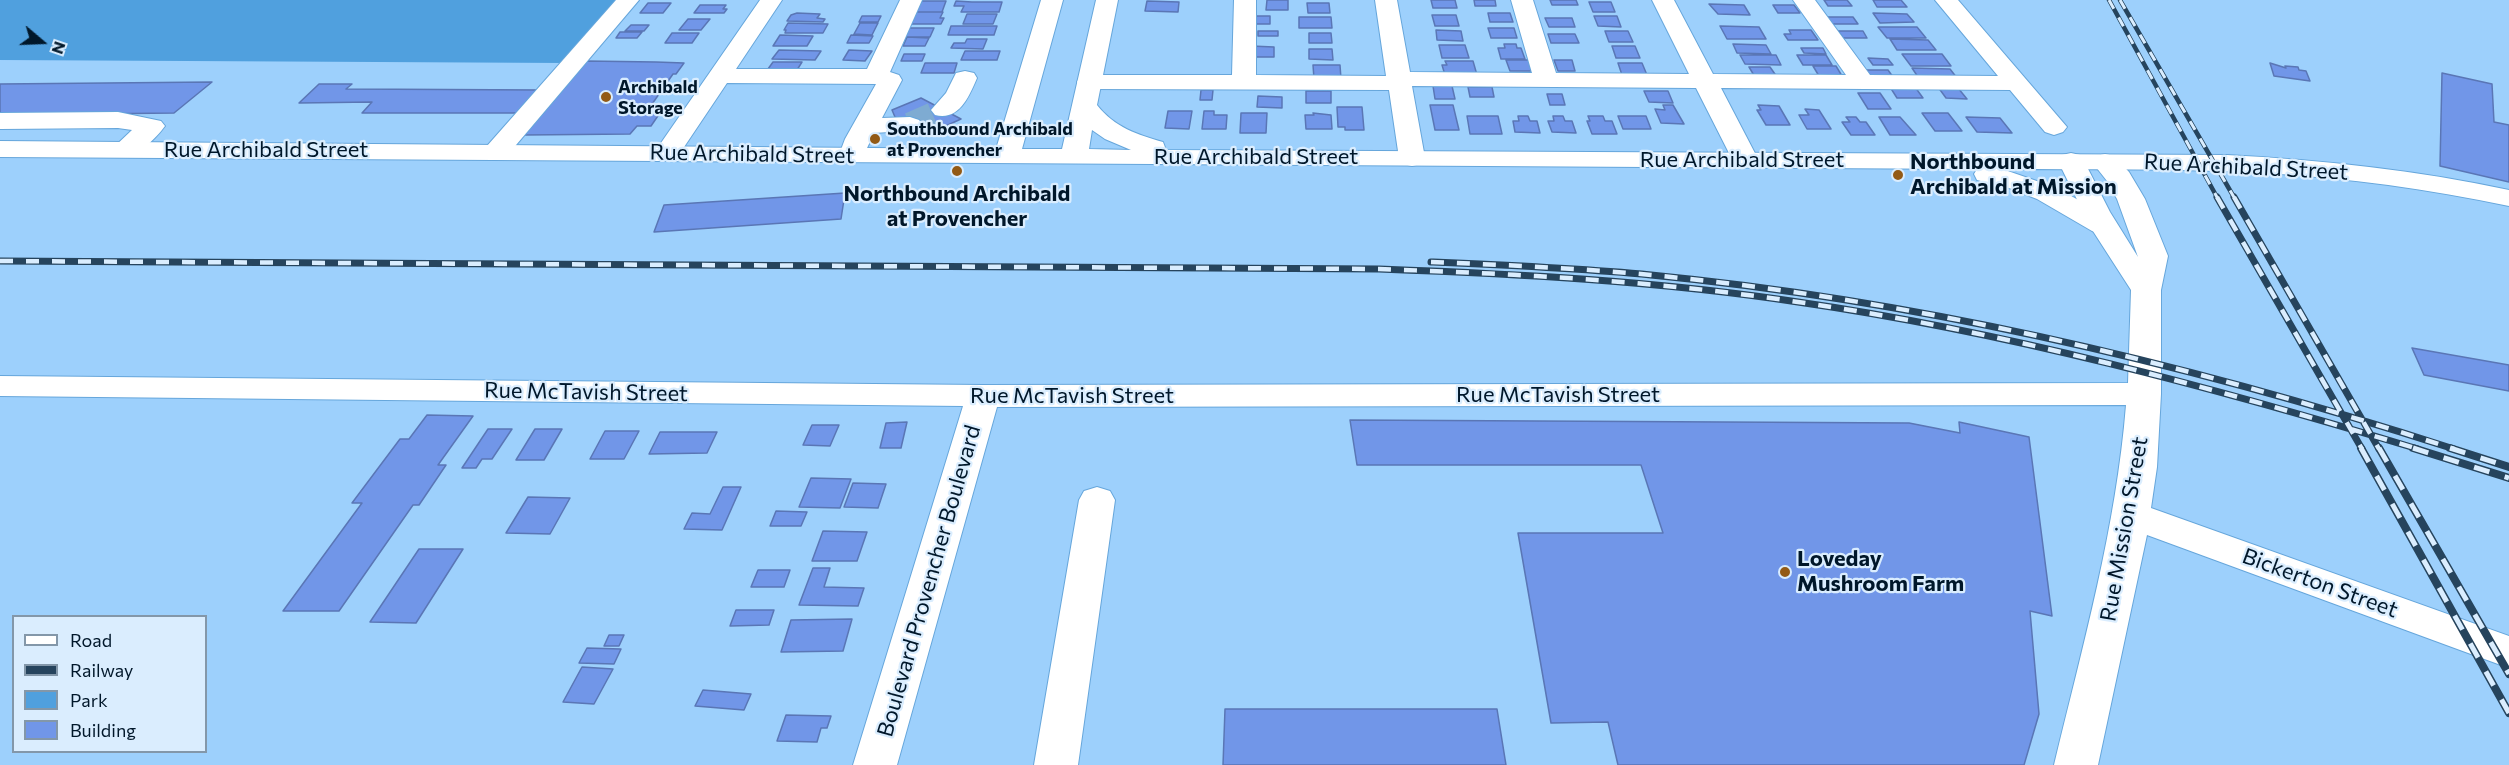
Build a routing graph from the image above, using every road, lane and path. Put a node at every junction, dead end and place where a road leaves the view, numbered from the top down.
1 (628, 0) edge
2 (771, 0) edge
3 (911, 0) edge
4 (1052, 0) edge
5 (1107, 0) edge
6 (1245, 0) edge
7 (1386, 0) edge
8 (1522, 0) edge
9 (1663, 0) edge
10 (1804, 0) edge
11 (1946, 0) edge
12 (719, 75) junction
13 (876, 76) junction
14 (964, 78) dead end
15 (1546, 80) junction
16 (1399, 81) junction
17 (1704, 81) junction
18 (1244, 82) junction
19 (1863, 82) junction
20 (2018, 83) junction
21 (1086, 94) junction
22 (1021, 103) junction
23 (944, 110) tunnel mouth
24 (0, 121) edge
25 (910, 125) tunnel mouth
26 (865, 126) junction
27 (2054, 127) dead end
28 (0, 148) edge
29 (124, 149) junction
30 (496, 152) junction
31 (667, 153) junction
32 (852, 155) junction
33 (1007, 155) junction
34 (894, 156) junction
35 (1074, 156) junction
36 (1206, 158) junction
37 (1412, 158) junction
38 (1745, 159) junction
39 (1914, 160) junction
40 (2071, 161) junction
41 (2105, 162) junction
42 (2509, 198) edge
43 (2102, 225) junction
44 (2146, 290) junction
45 (0, 386) edge
46 (2144, 394) junction
47 (983, 396) junction
48 (1097, 500) dead end
49 (2131, 515) junction
50 (2509, 652) edge
51 (875, 765) edge
52 (1056, 765) edge
53 (2076, 765) edge

1 - 30 street
2 - 12 street
3 - 13 street
4 - 22 street
5 - 21 street
6 - 18 street
7 - 16 street
8 - 15 street
9 - 17 street
10 - 19 street
11 - 20 street
12 - 13 street
12 - 31 street
13 - 26 street
14 - 23 street
15 - 16 street
15 - 17 street
16 - 18 street
16 - 37 street
17 - 19 street
17 - 38 street
18 - 21 street
19 - 20 street
20 - 27 street
21 - 35 street
21 - 36 street
22 - 33 street
22 - 34 street
24 - 29 street
25 - 26 street
26 - 32 street
28 - 29 street, Rue Archibald Street
29 - 30 street, Rue Archibald Street
30 - 31 street, Rue Archibald Street
31 - 32 street, Rue Archibald Street
32 - 34 street, Rue Archibald Street
33 - 34 street, Rue Archibald Street
33 - 35 street, Rue Archibald Street
35 - 36 street, Rue Archibald Street
36 - 37 street, Rue Archibald Street
37 - 38 street, Rue Archibald Street
38 - 39 street, Rue Archibald Street
39 - 40 street, Rue Archibald Street
39 - 43 street
40 - 41 street, Rue Archibald Street
40 - 43 street
41 - 42 street, Rue Archibald Street
41 - 44 street, Rue Mission Street
43 - 44 street
44 - 46 street, Rue Mission Street
45 - 47 street, Rue McTavish Street
46 - 47 street, Rue McTavish Street
46 - 49 street, Rue Mission Street
47 - 51 street, Boulevard Provencher Boulevard
48 - 52 street
49 - 50 street, Bickerton Street
49 - 53 street, Rue Mission Street

